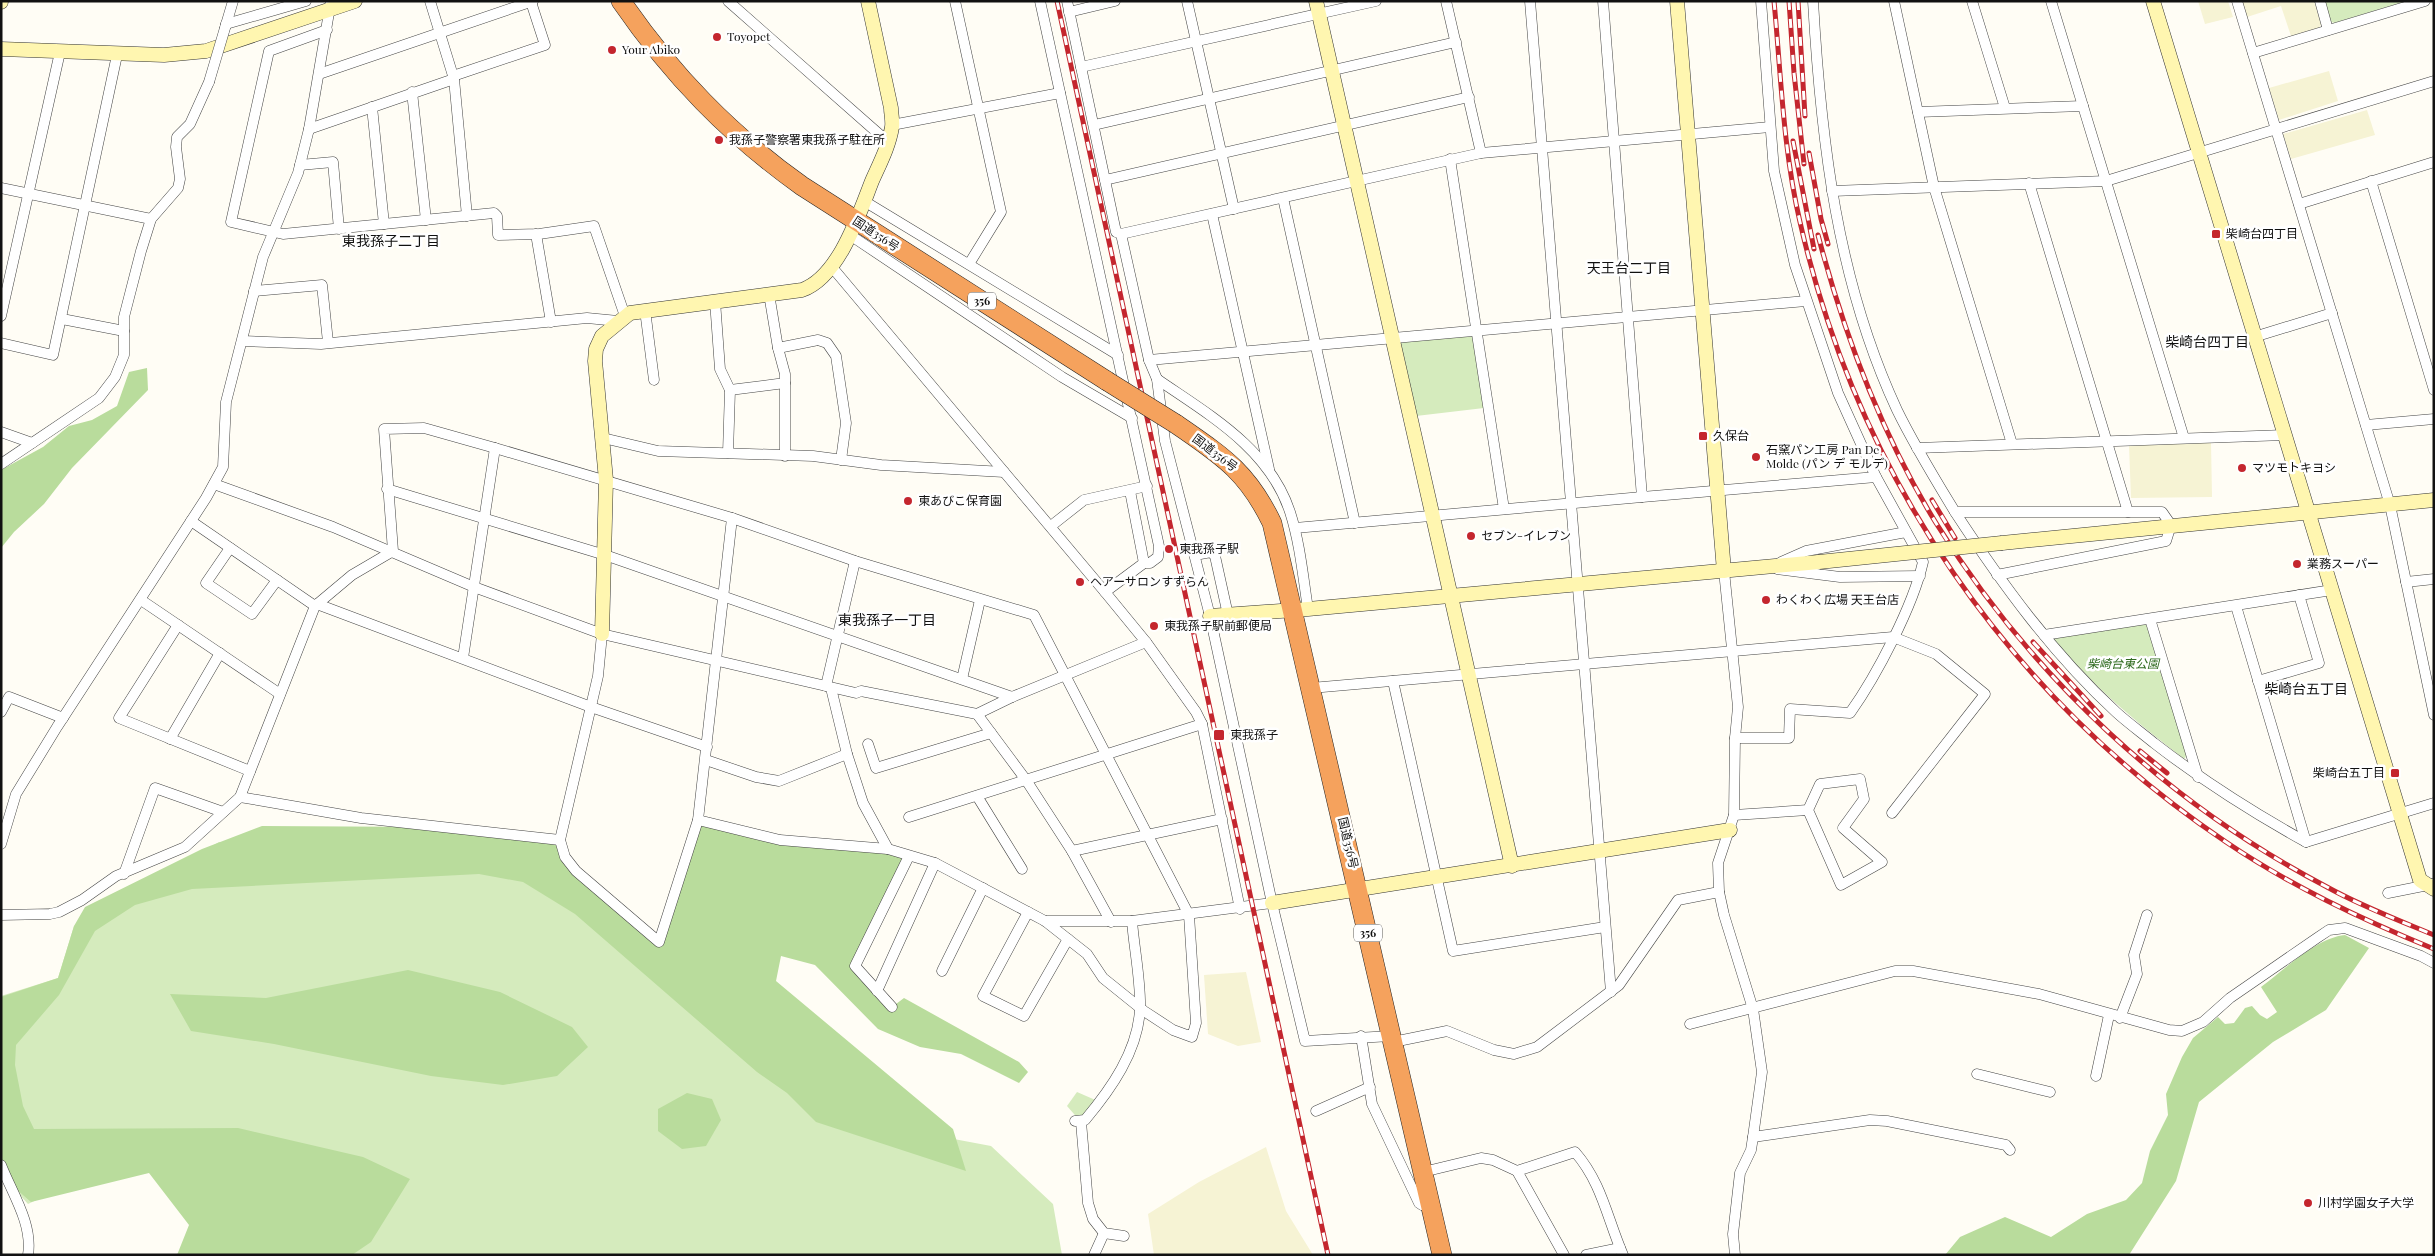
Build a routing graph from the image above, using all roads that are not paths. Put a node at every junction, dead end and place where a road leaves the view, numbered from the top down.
1 (233, 1) edge
2 (306, 1) edge
3 (355, 1) edge
4 (430, 1) edge
5 (621, 1) edge
6 (728, 1) edge
7 (868, 1) edge
8 (955, 1) edge
9 (1040, 1) edge
10 (1115, 1) edge
11 (1187, 1) edge
12 (1376, 1) edge
13 (1446, 1) edge
14 (1530, 1) edge
15 (1603, 1) edge
16 (1677, 1) edge
17 (1761, 1) edge
18 (1812, 1) edge
19 (1894, 1) edge
20 (1972, 1) edge
21 (2051, 1) edge
22 (2153, 1) edge
23 (2237, 1) edge
24 (2320, 1) edge
25 (2425, 1) edge
26 (532, 2) edge
27 (330, 5) edge
28 (1068, 6) edge
29 (1317, 7) edge
30 (225, 26) junction
31 (326, 30) junction
32 (2328, 30) junction
33 (440, 33) junction
34 (1196, 41) junction
35 (1456, 42) junction
36 (1, 49) edge
37 (60, 52) junction
38 (2253, 53) junction
39 (117, 55) junction
40 (1081, 67) junction
41 (1332, 70) junction
42 (319, 74) junction
43 (454, 77) junction
44 (2434, 81) edge
45 (412, 92) junction
46 (1060, 94) junction
47 (1468, 97) junction
48 (1209, 98) junction
49 (2082, 106) junction
50 (372, 107) junction
51 (2006, 108) junction
52 (978, 109) junction
53 (1918, 112) junction
54 (892, 125) junction
55 (1094, 125) junction
56 (1344, 125) junction
57 (1770, 127) junction
58 (309, 129) junction
59 (2276, 129) junction
60 (1687, 133) junction
61 (1614, 140) junction
62 (888, 142) junction
63 (1542, 147) junction
64 (1221, 153) junction
65 (1481, 153) junction
66 (2200, 153) junction
67 (1450, 159) junction
68 (2434, 162) edge
69 (300, 165) junction
70 (1105, 180) junction
71 (2106, 180) junction
72 (1357, 181) junction
73 (2371, 181) junction
74 (2029, 183) junction
75 (1934, 186) junction
76 (1, 188) edge
77 (1832, 191) junction
78 (27, 193) junction
79 (1283, 198) junction
80 (864, 201) junction
81 (2298, 204) junction
82 (85, 205) junction
83 (1234, 209) junction
84 (1212, 214) junction
85 (468, 216) junction
86 (152, 220) junction
87 (426, 220) junction
88 (384, 224) junction
89 (854, 228) junction
90 (339, 229) junction
91 (273, 233) junction
92 (536, 234) junction
93 (1121, 234) junction
94 (969, 264) junction
95 (830, 266) junction
96 (254, 291) junction
97 (769, 294) junction
98 (715, 301) junction
99 (1806, 301) junction
100 (645, 310) junction
101 (1702, 312) junction
102 (2332, 313) junction
103 (1, 316) edge
104 (62, 319) junction
105 (621, 319) junction
106 (1629, 319) junction
107 (551, 322) junction
108 (1557, 325) junction
109 (124, 331) junction
110 (1477, 332) junction
111 (2254, 337) junction
112 (1393, 339) junction
113 (243, 341) junction
114 (328, 342) junction
115 (1, 343) edge
116 (1316, 345) junction
117 (778, 348) junction
118 (1244, 352) junction
119 (1118, 355) junction
120 (1149, 360) junction
121 (1157, 379) junction
122 (654, 380) dead end
123 (785, 384) junction
124 (730, 390) junction
125 (2434, 390) edge
126 (1132, 418) junction
127 (2434, 419) edge
128 (2366, 425) junction
129 (1, 432) edge
130 (2285, 435) junction
131 (603, 438) junction
132 (2184, 438) junction
133 (2106, 441) junction
134 (32, 442) junction
135 (2012, 444) junction
136 (495, 448) junction
137 (1917, 448) junction
138 (728, 453) junction
139 (785, 456) junction
140 (841, 460) junction
141 (1, 464) edge
142 (1004, 472) junction
143 (1269, 473) junction
144 (1876, 476) junction
145 (606, 480) junction
146 (214, 484) junction
147 (1147, 486) junction
148 (387, 489) junction
149 (1716, 490) junction
150 (1130, 491) junction
151 (1642, 497) junction
152 (2434, 500) edge
153 (1571, 504) junction
154 (2390, 504) junction
155 (1504, 510) junction
156 (1955, 512) junction
157 (2128, 512) junction
158 (2309, 512) junction
159 (1433, 516) junction
160 (732, 518) junction
161 (484, 519) junction
162 (191, 521) junction
163 (1355, 523) junction
164 (2171, 525) junction
165 (1051, 526) junction
166 (1295, 528) junction
167 (1906, 532) junction
168 (230, 548) junction
169 (393, 551) junction
170 (605, 555) junction
171 (1195, 555) junction
172 (855, 561) junction
173 (1144, 564) junction
174 (1768, 568) junction
175 (1724, 571) junction
176 (1997, 575) junction
177 (1920, 576) junction
178 (2434, 579) edge
179 (277, 580) junction
180 (2406, 582) junction
181 (1578, 584) junction
182 (474, 586) junction
183 (2332, 590) junction
184 (1105, 592) junction
185 (1451, 595) junction
186 (2299, 595) junction
187 (723, 597) junction
188 (140, 600) junction
189 (980, 600) junction
190 (316, 605) junction
191 (2236, 606) junction
192 (1301, 610) junction
193 (1228, 614) junction
194 (1210, 616) junction
195 (2150, 619) junction
196 (178, 625) junction
197 (602, 634) junction
198 (1893, 636) junction
199 (2044, 636) junction
200 (838, 637) junction
201 (1146, 642) junction
202 (1733, 650) junction
203 (220, 653) junction
204 (463, 658) junction
205 (717, 661) junction
206 (1584, 663) junction
207 (1066, 674) junction
208 (1469, 674) junction
209 (962, 679) junction
210 (1393, 681) junction
211 (2258, 682) junction
212 (828, 687) junction
213 (1311, 688) junction
214 (280, 694) junction
215 (1012, 697) junction
216 (591, 707) junction
217 (1, 712) edge
218 (977, 714) junction
219 (2434, 715) edge
220 (63, 718) junction
221 (1202, 724) junction
222 (991, 734) junction
223 (1735, 738) junction
224 (170, 739) junction
225 (868, 744) dead end
226 (707, 747) junction
227 (847, 754) junction
228 (1107, 754) junction
229 (706, 760) junction
230 (250, 771) junction
231 (2198, 777) junction
232 (1026, 780) junction
233 (977, 796) junction
234 (240, 797) junction
235 (2434, 803) edge
236 (1808, 810) junction
237 (223, 812) junction
238 (1892, 813) dead end
239 (2400, 813) junction
240 (1734, 815) junction
241 (909, 817) dead end
242 (1222, 818) junction
243 (698, 820) junction
244 (1730, 830) junction
245 (1149, 834) junction
246 (560, 840) junction
247 (2306, 842) junction
248 (1, 844) edge
249 (888, 849) junction
250 (1072, 851) junction
251 (1600, 852) junction
252 (909, 856) junction
253 (935, 863) junction
254 (1512, 866) junction
255 (1022, 869) dead end
256 (124, 874) junction
257 (1435, 878) junction
258 (2432, 886) edge
259 (983, 888) junction
260 (1359, 890) junction
261 (1720, 892) junction
262 (2388, 892) dead end
263 (1272, 903) junction
264 (1240, 909) junction
265 (1028, 912) junction
266 (1, 915) edge
267 (1189, 915) junction
268 (2147, 915) dead end
269 (1045, 921) junction
270 (1132, 921) junction
271 (1111, 922) junction
272 (1606, 927) junction
273 (1068, 939) junction
274 (2434, 963) edge
275 (942, 971) dead end
276 (877, 991) junction
277 (1611, 992) junction
278 (892, 1007) dead end
279 (1140, 1009) junction
280 (1752, 1009) junction
281 (2109, 1015) junction
282 (2120, 1018) junction
283 (1690, 1024) dead end
284 (1361, 1036) junction
285 (1392, 1039) junction
286 (1977, 1074) dead end
287 (2096, 1076) dead end
288 (1370, 1088) junction
289 (2050, 1092) dead end
290 (1316, 1111) dead end
291 (1753, 1138) junction
292 (2010, 1150) dead end
293 (1, 1165) edge
294 (1517, 1171) junction
295 (1423, 1172) junction
296 (1431, 1204) junction
297 (1104, 1233) junction
298 (1124, 1236) dead end
299 (1622, 1251) edge
300 (28, 1255) edge
301 (1094, 1255) edge
302 (1442, 1255) edge
303 (1564, 1255) edge
304 (1586, 1255) edge
305 (1735, 1255) edge

1 - 30 street
2 - 30 street
3 - 27 street
4 - 33 street
5 - 89 highway, 国道356号 / 356
6 - 62 street
7 - 54 street
8 - 52 street
9 - 46 street
10 - 28 street
11 - 34 street
12 - 29 street
13 - 35 street
14 - 63 street
15 - 61 street
16 - 60 street
17 - 57 street
18 - 77 street
19 - 53 street
20 - 51 street
21 - 49 street
22 - 66 street
23 - 38 street
24 - 32 street
25 - 32 street
26 - 33 street
26 - 43 street
27 - 31 street
27 - 39 street
28 - 40 street
29 - 34 street
29 - 41 street
30 - 86 street, bridge
31 - 42 street
31 - 91 street
32 - 38 street
33 - 42 street
33 - 43 street
34 - 40 street
34 - 48 street
35 - 41 street
35 - 47 street
36 - 37 street
37 - 39 street
37 - 78 street
38 - 59 street
39 - 82 street
40 - 55 street
41 - 48 street
41 - 56 street
42 - 58 street
43 - 45 street
43 - 85 street
44 - 59 street
45 - 50 street
45 - 87 street
46 - 52 street
46 - 119 street
47 - 56 street
47 - 65 street
48 - 55 street
48 - 64 street
49 - 51 street
49 - 71 street
50 - 58 street
50 - 88 street
51 - 53 street
52 - 54 street
52 - 94 street
53 - 75 street
54 - 62 street
55 - 70 street
56 - 64 street
56 - 72 street
57 - 60 street
57 - 99 street
58 - 69 street
59 - 66 street
59 - 81 street
60 - 61 street
60 - 101 street
61 - 63 street
61 - 106 street
62 - 80 street
63 - 65 street
63 - 108 street
64 - 70 street
64 - 83 street
65 - 67 street
66 - 71 street
66 - 111 street
67 - 72 street
67 - 110 street
68 - 73 street
69 - 90 street
69 - 91 street
70 - 93 street
71 - 74 street
71 - 132 street
72 - 79 street
72 - 112 street
73 - 81 street
73 - 125 street
74 - 75 street
74 - 133 street
75 - 77 street
75 - 135 street
76 - 78 street
77 - 137 street
78 - 82 street
78 - 103 street
79 - 83 street
79 - 116 street
80 - 89 street
80 - 94 street
81 - 102 street
82 - 86 street
82 - 104 street
83 - 84 street
84 - 93 street
84 - 118 street
85 - 87 street
85 - 92 street
86 - 109 street
87 - 88 street
88 - 90 street
89 - 95 street
89 - 126 street
89 - 192 highway, 国道356号 / 356, bridge
90 - 91 street
91 - 96 street
92 - 105 street
92 - 107 street
93 - 120 street
94 - 119 street
95 - 97 street
95 - 142 street
96 - 113 street
96 - 114 street
97 - 98 street
97 - 117 street
98 - 100 street
98 - 124 street
99 - 101 street
99 - 144 street
100 - 105 street
100 - 122 street
101 - 106 street
101 - 149 street
102 - 111 street
102 - 128 street
104 - 109 street
104 - 115 street
105 - 107 street
105 - 131 street
106 - 108 street
106 - 151 street
107 - 114 street
108 - 110 street
108 - 153 street
109 - 134 street
110 - 112 street
110 - 155 street
111 - 130 street
112 - 116 street
112 - 159 street
113 - 114 street
113 - 146 street
116 - 118 street
116 - 163 street
117 - 123 street
117 - 140 street
118 - 120 street
118 - 143 street
119 - 126 street
120 - 121 street
121 - 143 street
121 - 171 street
123 - 124 street
123 - 139 street
124 - 138 street
126 - 147 street
127 - 128 street
128 - 154 street
129 - 134 street
130 - 132 street
130 - 158 street
131 - 138 street
131 - 145 street
132 - 133 street
133 - 135 street
133 - 157 street
134 - 141 street
135 - 137 street
136 - 145 street
136 - 148 street
136 - 161 street
137 - 156 street
138 - 139 street
139 - 140 street
140 - 142 street
142 - 165 street
143 - 166 street
144 - 149 street
144 - 167 street
145 - 160 street
145 - 170 street
146 - 162 street
146 - 169 street
147 - 150 street
147 - 173 street
148 - 161 street
148 - 169 street
149 - 151 street
149 - 175 street
150 - 165 street
150 - 173 street
151 - 153 street
152 - 154 street
153 - 155 street
153 - 181 street
154 - 158 street
154 - 180 street
155 - 159 street
156 - 157 street
156 - 176 street
157 - 164 street
158 - 164 street
158 - 183 street
159 - 163 street
159 - 185 street
160 - 172 street
160 - 187 street
161 - 170 street
161 - 182 street
162 - 168 street
162 - 188 street
163 - 166 street
164 - 174 street, bridge
164 - 176 street
165 - 184 street
166 - 192 street
167 - 174 street
167 - 177 street
168 - 179 street
168 - 179 street
169 - 182 street
169 - 190 street
170 - 187 street
170 - 197 street
171 - 193 street
171 - 194 street
172 - 189 street
172 - 200 street
173 - 184 street
174 - 175 street
174 - 177 street
175 - 181 street
175 - 202 street
176 - 199 street
177 - 198 street
178 - 180 street
179 - 190 street
180 - 219 street
181 - 185 street
181 - 206 street
182 - 197 street
182 - 204 street
183 - 186 street
183 - 239 street
184 - 201 street
185 - 192 street
185 - 208 street
186 - 191 street
186 - 211 street
187 - 200 street
187 - 205 street
188 - 196 street
188 - 220 street
189 - 207 street
189 - 209 street
190 - 204 street
190 - 214 street
191 - 195 street
191 - 211 street
192 - 193 street
192 - 213 highway, 国道356号 / 356
193 - 194 street
194 - 263 street
195 - 199 street
195 - 231 street
196 - 203 street
196 - 224 street
197 - 205 street
197 - 216 street
198 - 202 street
198 - 223 street
198 - 238 street
199 - 231 street
200 - 209 street
200 - 212 street
201 - 207 street
201 - 221 street
202 - 206 street
202 - 223 street
203 - 214 street
203 - 224 street
204 - 216 street
205 - 212 street
205 - 226 street
206 - 208 street
206 - 251 street
207 - 215 street
207 - 228 street
208 - 210 street
208 - 254 street
209 - 215 street
210 - 213 street
210 - 257 street
211 - 247 street
212 - 218 street
212 - 227 street
213 - 260 highway, 国道356号 / 356
214 - 230 street
215 - 218 street
216 - 226 street
216 - 246 street
217 - 220 street
218 - 222 street
220 - 248 street
221 - 228 street
221 - 242 street
222 - 225 street
222 - 232 street
223 - 240 street
224 - 230 street
226 - 229 street
227 - 229 street
227 - 249 street
228 - 232 street
228 - 245 street
229 - 243 street
230 - 234 street
231 - 247 street
232 - 233 street
232 - 250 street
233 - 241 street
233 - 255 street
234 - 237 street
234 - 246 street
235 - 239 street
236 - 236 street
236 - 240 street
237 - 256 street
237 - 256 street
239 - 247 street
239 - 258 street
240 - 244 street
242 - 245 street
242 - 264 street
243 - 246 street
243 - 249 street
244 - 251 street
244 - 261 street
245 - 250 street
245 - 267 street
249 - 252 street
250 - 271 street
251 - 254 street
251 - 272 street
252 - 253 street
252 - 276 street
253 - 259 street
253 - 276 street
254 - 257 street
256 - 266 street
257 - 260 street
257 - 272 street
258 - 262 street
259 - 265 street
259 - 275 street
260 - 263 street
260 - 285 highway, 国道356号 / 356
261 - 277 street
261 - 280 street
263 - 264 street
263 - 284 street
264 - 267 street
265 - 269 street
265 - 273 street
267 - 270 street
267 - 279 street
268 - 282 street
269 - 271 street
269 - 273 street
270 - 271 street
270 - 279 street
272 - 277 street
273 - 279 street
274 - 282 street
276 - 278 street
277 - 285 street
279 - 297 street
280 - 281 street
280 - 283 street
280 - 291 street
281 - 282 street
281 - 287 street
284 - 285 street
284 - 288 street
285 - 295 highway, 国道356号 / 356
286 - 289 street
288 - 290 street
288 - 296 street
291 - 292 street
291 - 305 street
293 - 300 street
294 - 295 street
294 - 299 street
294 - 303 street
295 - 296 highway, 国道356号 / 356
296 - 302 highway, 国道356号 / 356
297 - 298 street
297 - 301 street
299 - 304 street

